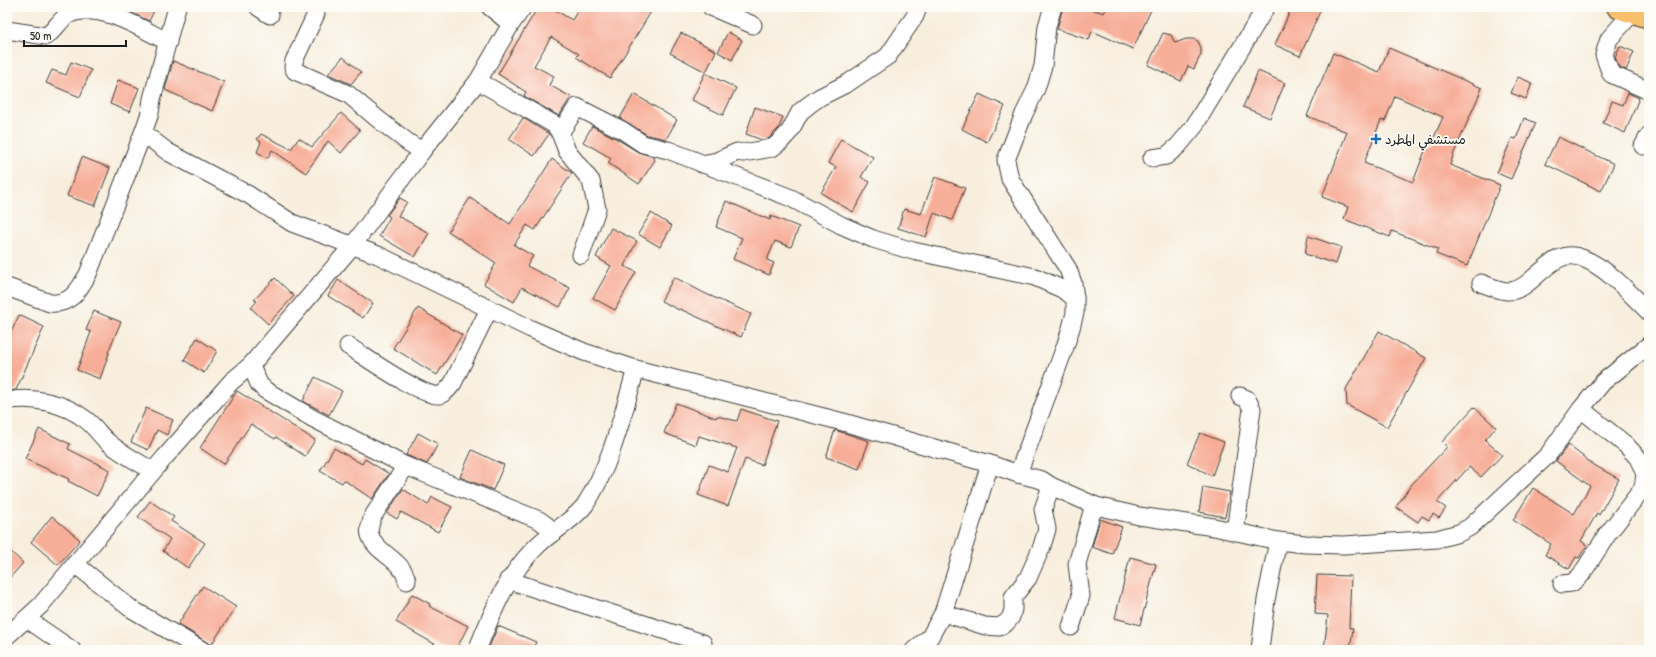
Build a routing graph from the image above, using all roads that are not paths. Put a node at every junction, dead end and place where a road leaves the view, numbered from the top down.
1 (177, 7) edge
2 (490, 7) edge
3 (523, 7) edge
4 (711, 7) edge
5 (918, 7) edge
6 (1053, 7) edge
7 (1266, 7) edge
8 (1633, 12) edge
9 (316, 14) dead end
10 (511, 24) junction
11 (753, 25) dead end
12 (7, 30) edge
13 (168, 42) junction
14 (478, 81) junction
15 (1649, 92) edge
16 (143, 133) junction
17 (560, 133) junction
18 (422, 151) junction
19 (1152, 158) dead end
20 (702, 164) junction
21 (353, 246) junction
22 (581, 255) dead end
23 (1481, 283) dead end
24 (7, 287) edge
25 (1075, 298) junction
26 (489, 309) junction
27 (1649, 312) edge
28 (1649, 345) edge
29 (348, 346) dead end
30 (251, 365) junction
31 (636, 369) junction
32 (1240, 396) dead end
33 (7, 401) edge
34 (1581, 408) junction
35 (990, 464) junction
36 (406, 466) junction
37 (153, 471) junction
38 (1018, 474) junction
39 (1052, 486) junction
40 (1096, 506) junction
41 (554, 532) junction
42 (1235, 532) junction
43 (1278, 540) junction
44 (75, 564) junction
45 (508, 580) junction
46 (407, 581) dead end
47 (1562, 584) dead end
48 (943, 613) junction
49 (27, 619) junction
50 (1072, 627) dead end
51 (7, 636) edge
52 (703, 644) dead end
53 (72, 650) edge
54 (202, 650) edge
55 (477, 650) edge
56 (914, 650) edge
57 (1260, 650) edge

1 - 13 street
2 - 10 street
3 - 10 street
4 - 11 street
5 - 20 street
6 - 25 street
7 - 19 street
8 - 15 street
9 - 18 street
10 - 14 street
12 - 13 street
13 - 16 street
14 - 17 street
14 - 18 street
16 - 21 street
16 - 24 street
17 - 20 street
17 - 22 street
18 - 21 street
20 - 25 street
21 - 26 street
21 - 30 street
23 - 27 street
25 - 38 street
26 - 29 street
26 - 31 street
28 - 34 street
30 - 36 street
30 - 37 street
31 - 35 street
31 - 41 street
32 - 42 street
33 - 37 street
34 - 43 street
34 - 47 street
35 - 38 street
35 - 48 street
36 - 41 street
36 - 46 street
37 - 44 street
38 - 39 street
39 - 40 street
39 - 48 street
40 - 42 street
40 - 50 street
41 - 45 street
42 - 43 street
43 - 57 street
44 - 49 street
44 - 54 street
45 - 52 street
45 - 55 street
48 - 56 street
49 - 51 street
49 - 53 street

